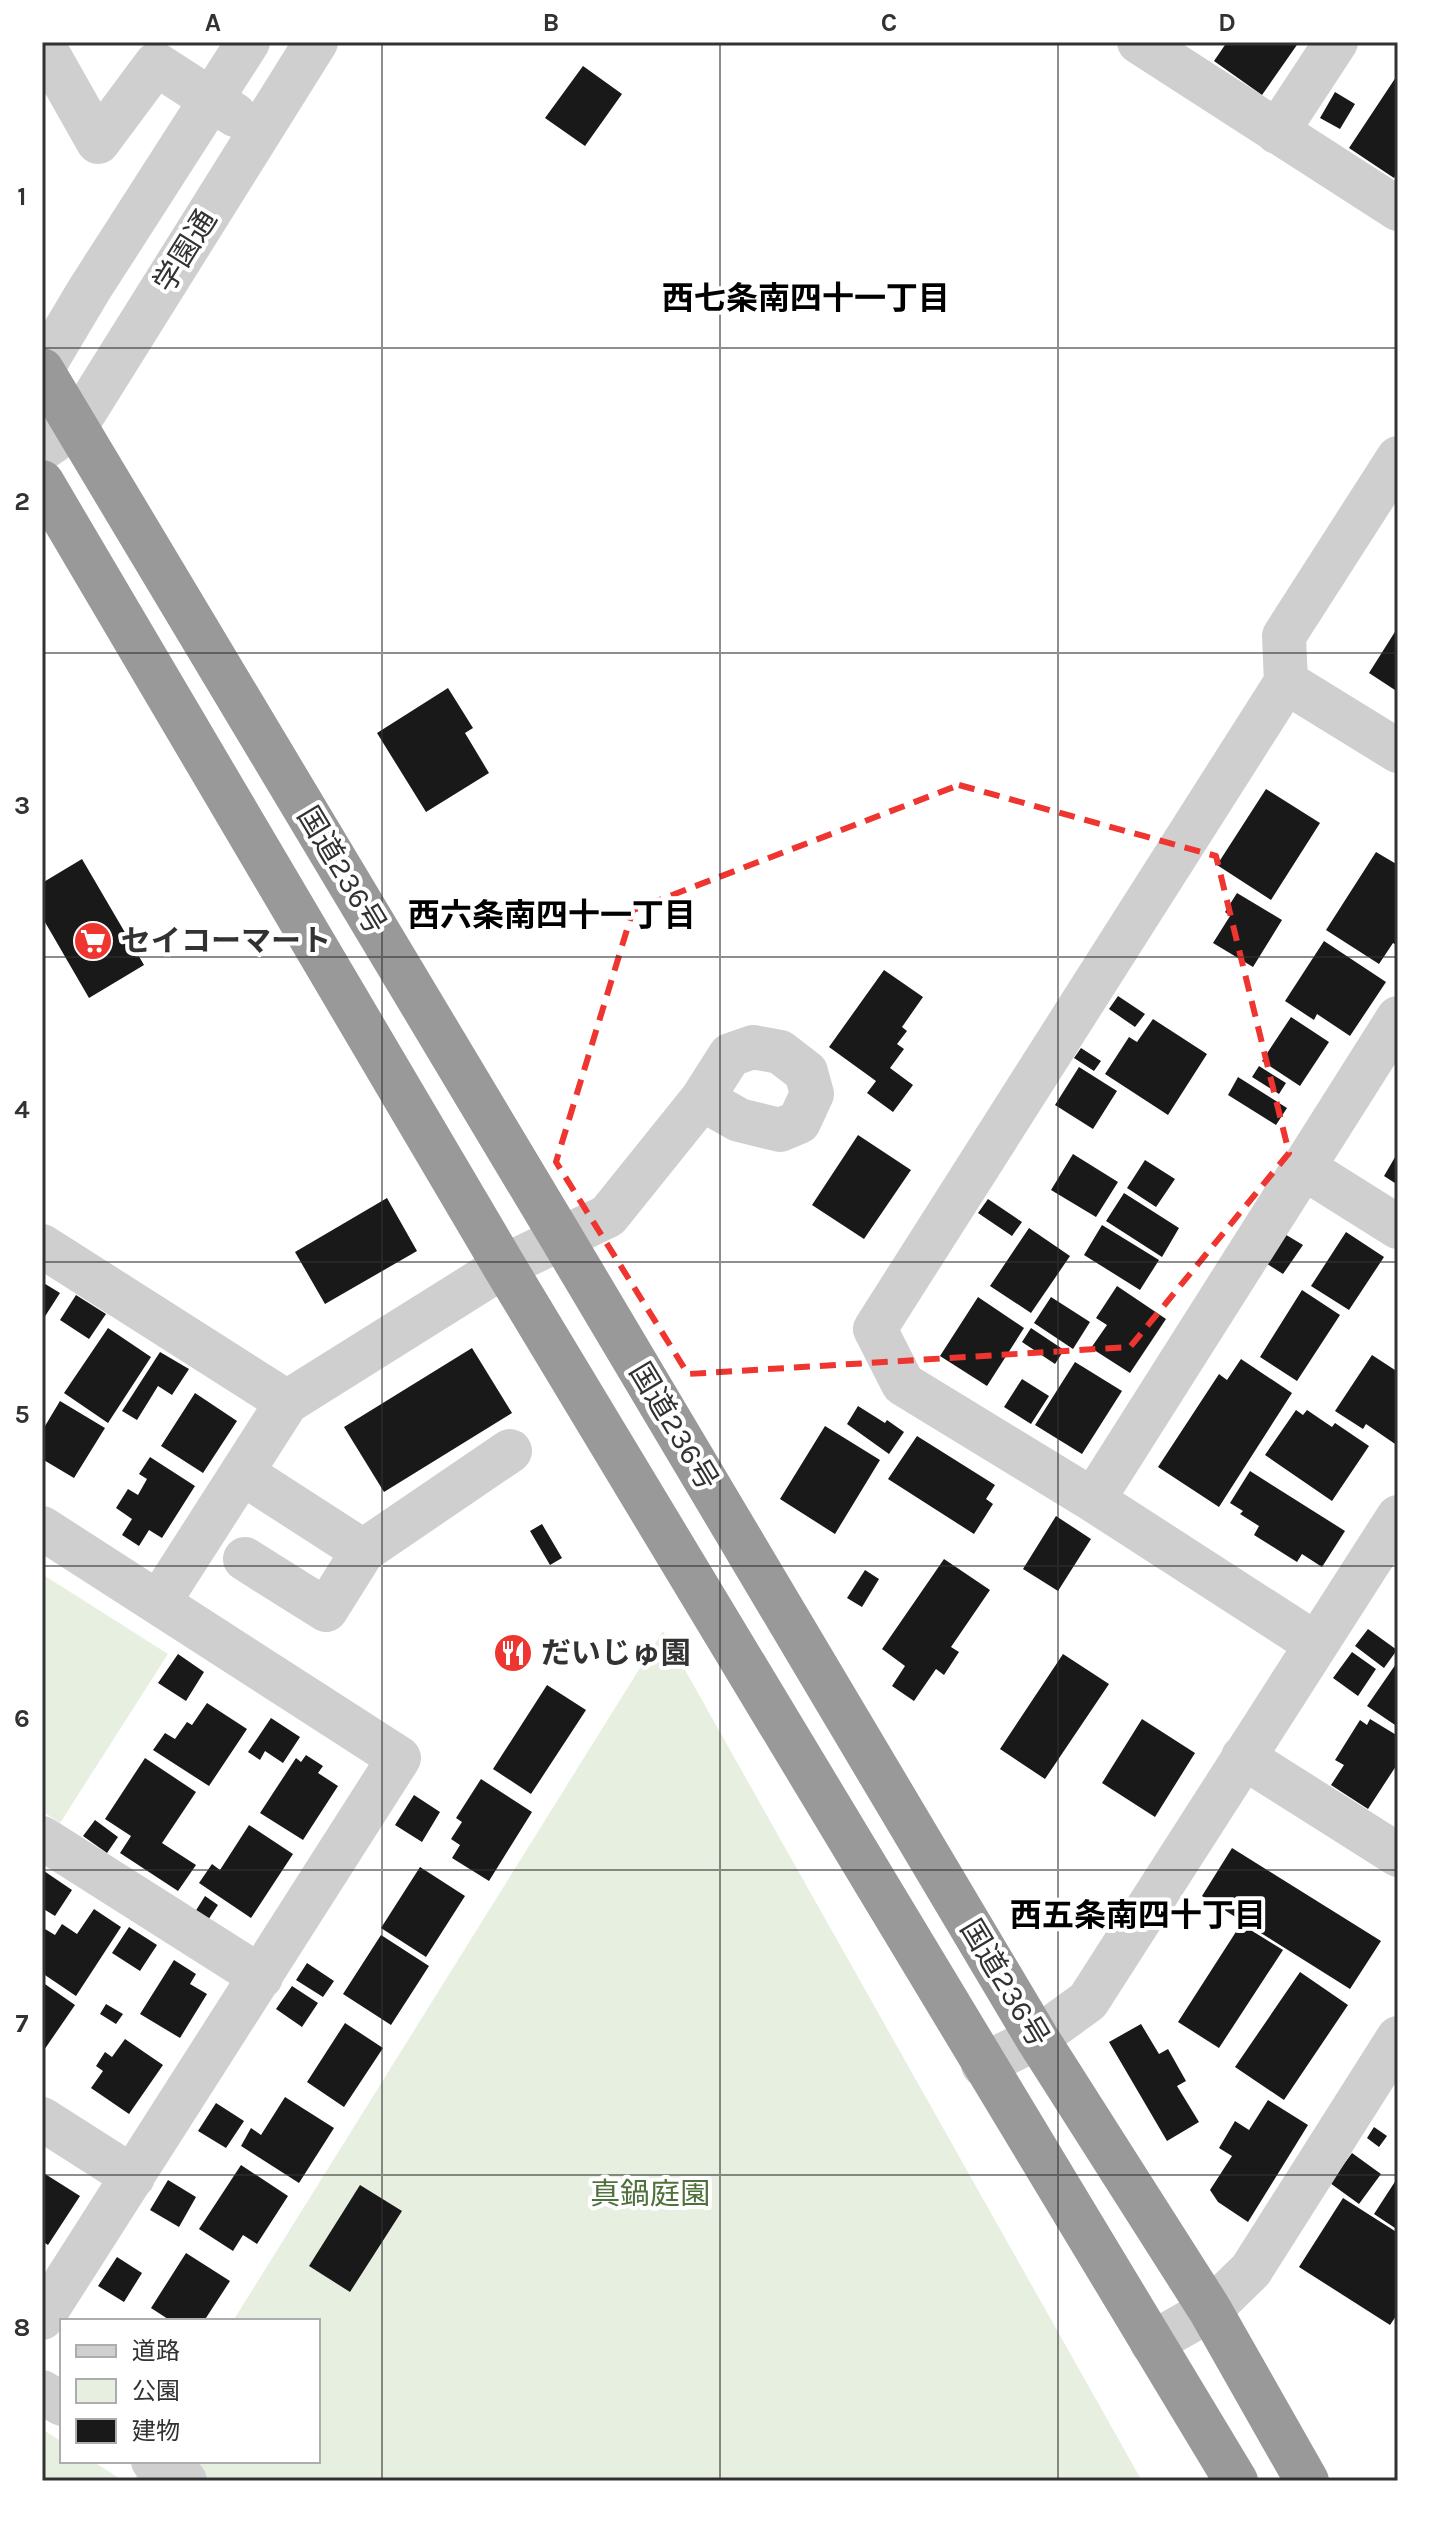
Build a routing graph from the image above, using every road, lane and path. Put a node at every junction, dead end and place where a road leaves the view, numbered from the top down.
1 (248, 42) edge
2 (316, 42) edge
3 (1139, 42) edge
4 (1336, 42) edge
5 (42, 43) edge
6 (210, 99) junction
7 (260, 131) junction
8 (1277, 132) junction
9 (1398, 209) edge
10 (42, 369) edge
11 (59, 437) edge
12 (1398, 458) edge
13 (42, 482) edge
14 (1286, 682) junction
15 (1398, 751) edge
16 (1398, 1018) edge
17 (702, 1099) dead end
18 (1304, 1168) junction
19 (1398, 1227) edge
20 (561, 1237) junction
21 (42, 1246) edge
22 (504, 1266) junction
23 (287, 1402) junction
24 (510, 1451) dead end
25 (242, 1473) junction
26 (1093, 1500) junction
27 (1398, 1517) edge
28 (42, 1528) edge
29 (363, 1551) junction
30 (245, 1559) dead end
31 (159, 1602) junction
32 (1316, 1644) junction
33 (1243, 1757) junction
34 (42, 1838) edge
35 (1398, 1855) edge
36 (261, 1977) junction
37 (1037, 2038) junction
38 (1398, 2038) edge
39 (983, 2065) junction
40 (42, 2119) edge
41 (133, 2177) junction
42 (1210, 2310) junction
43 (42, 2318) edge
44 (1152, 2343) junction
45 (42, 2392) edge
46 (60, 2403) edge
47 (156, 2463) edge
48 (185, 2481) edge
49 (1236, 2481) edge
50 (1307, 2481) edge

1 - 6 street, 学園通
2 - 7 street, 学園通
3 - 8 street
4 - 8 street
5 - 6 street
6 - 7 street
6 - 10 street, 学園通
7 - 11 street, 学園通
8 - 9 street
10 - 11 highway, 国道236号
11 - 20 highway, 国道236号
12 - 14 street
13 - 22 highway, 国道236号
14 - 15 street
14 - 26 street
16 - 18 street
17 - 20 street
18 - 19 street
18 - 26 street
20 - 22 street
20 - 37 highway, 国道236号
21 - 23 street
22 - 23 street
22 - 39 highway, 国道236号
23 - 25 street
24 - 29 street
25 - 29 street
25 - 31 street
26 - 32 street
27 - 32 street
28 - 31 street
29 - 30 street
31 - 36 street
32 - 33 street
33 - 35 street
33 - 37 street
34 - 36 street
36 - 41 street
37 - 39 street
37 - 42 highway, 国道236号
38 - 42 street
39 - 44 highway, 国道236号
40 - 41 street
41 - 43 street
42 - 44 street
42 - 50 highway, 国道236号
44 - 49 highway, 国道236号
45 - 46 street
47 - 48 street

